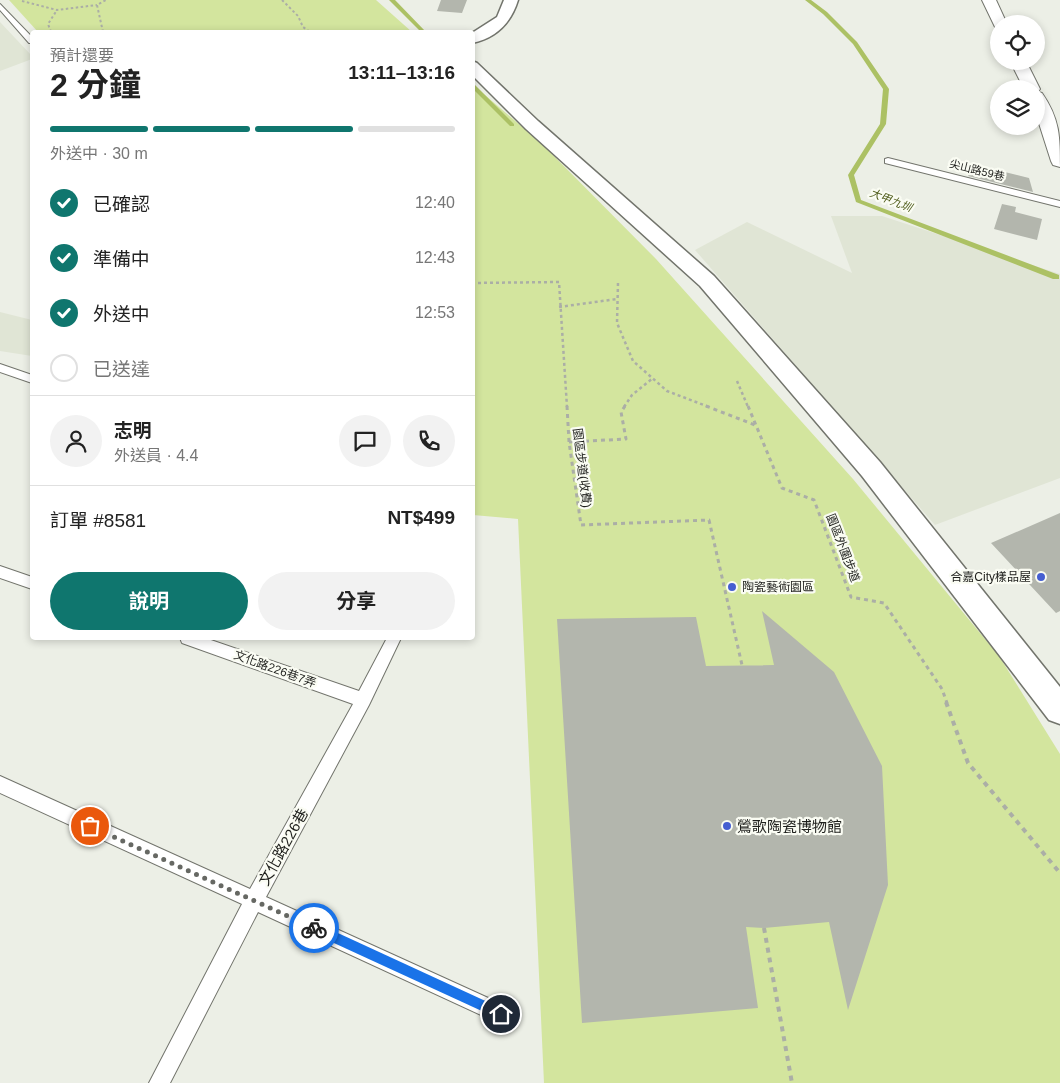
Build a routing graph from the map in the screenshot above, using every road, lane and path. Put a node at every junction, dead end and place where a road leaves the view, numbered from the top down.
1 (22, 0) edge
2 (42, 0) edge
3 (106, 0) edge
4 (282, 0) edge
5 (511, 0) edge
6 (989, 0) edge
7 (38, 5) junction
8 (98, 5) junction
9 (0, 6) edge
10 (57, 10) junction
11 (996, 15) edge
12 (50, 30) edge
13 (103, 30) edge
14 (308, 30) edge
15 (475, 38) edge
16 (30, 40) edge
17 (475, 69) edge
18 (1045, 114) edge
19 (1060, 160) edge
20 (888, 161) dead end
21 (1060, 204) edge
22 (475, 283) edge
23 (618, 284) dead end
24 (618, 299) junction
25 (559, 307) junction
26 (0, 368) edge
27 (30, 378) edge
28 (653, 378) junction
29 (737, 381) dead end
30 (755, 425) junction
31 (569, 442) junction
32 (0, 572) edge
33 (30, 582) edge
34 (197, 640) edge
35 (393, 640) edge
36 (742, 665) dead end
37 (363, 700) junction
38 (1060, 710) edge
39 (0, 784) edge
40 (1060, 873) edge
41 (254, 900) junction
42 (764, 928) dead end
43 (501, 1014) dead end
44 (159, 1083) edge
45 (792, 1083) edge

1 - 7 path
2 - 7 path
3 - 8 path
4 - 14 path
5 - 15 street
6 - 11 street
7 - 10 path
8 - 10 path
8 - 13 path
9 - 16 lane
10 - 12 path
17 - 38 street
18 - 19 street
20 - 21 lane, 尖山路59巷
22 - 25 path, 園區步道(收費)
23 - 24 path
24 - 25 path
24 - 28 path
25 - 31 path, 園區步道(收費)
26 - 27 lane
28 - 30 path
28 - 31 path
29 - 30 path, 園區外圍步道
30 - 40 path, 園區外圍步道
31 - 36 path, 園區步道(收費)
32 - 33 lane
34 - 37 lane, 文化路226巷7弄
35 - 37 lane, 文化路226巷
37 - 41 lane, 文化路226巷
39 - 41 lane
41 - 43 lane
41 - 44 lane, 文化路226巷
42 - 45 path

